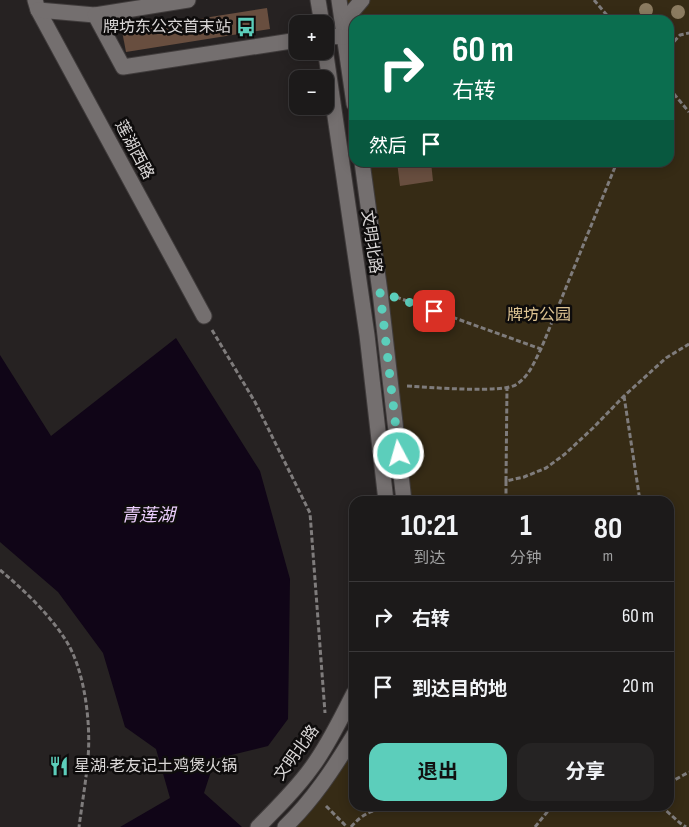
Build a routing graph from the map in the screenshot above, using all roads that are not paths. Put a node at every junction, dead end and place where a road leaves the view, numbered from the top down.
1 (188, 0) edge
2 (318, 0) edge
3 (339, 0) edge
4 (362, 0) edge
5 (36, 5) edge
6 (320, 15) edge
7 (350, 15) edge
8 (95, 16) junction
9 (349, 20) edge
10 (334, 36) edge
11 (344, 36) junction
12 (289, 41) edge
13 (327, 60) edge
14 (349, 70) edge
15 (363, 167) edge
16 (204, 316) road end
17 (385, 496) edge
18 (403, 496) edge
19 (349, 703) edge
20 (349, 743) edge
21 (259, 827) edge
22 (285, 827) edge

1 - 8 street
2 - 6 street
3 - 11 street
4 - 7 street
5 - 8 street
5 - 16 street, 莲湖西路
8 - 12 street
9 - 11 street
10 - 11 street
11 - 14 street
13 - 17 street, 文明北路
15 - 18 street, 文明北路
19 - 21 street, 文明北路
20 - 22 street

